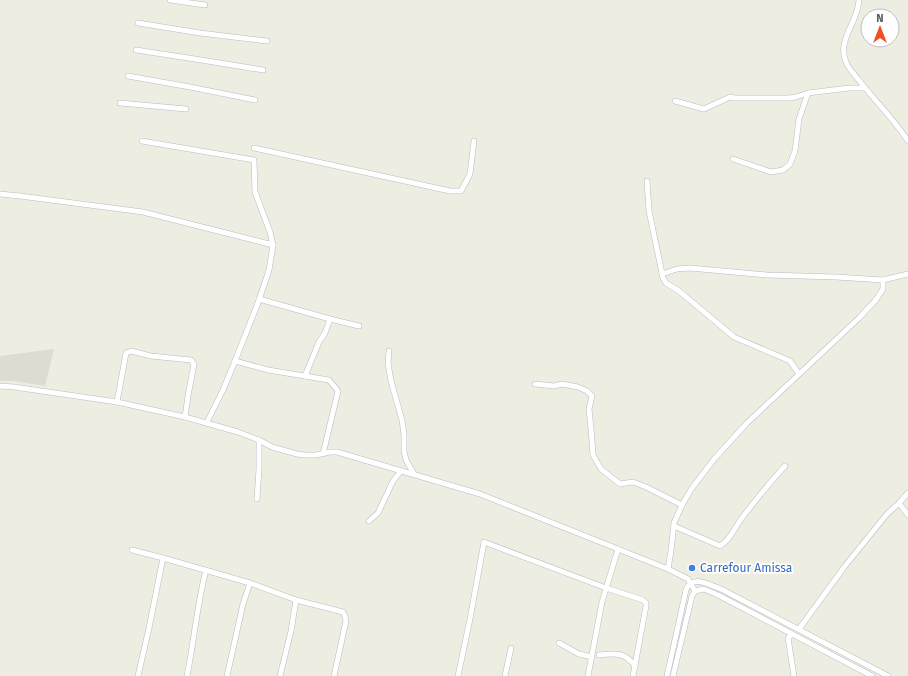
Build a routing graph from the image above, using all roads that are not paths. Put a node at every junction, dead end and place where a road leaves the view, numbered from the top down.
1 (170, 0) edge
2 (859, 0) edge
3 (205, 5) dead end
4 (138, 23) dead end
5 (267, 41) dead end
6 (136, 50) dead end
7 (263, 70) dead end
8 (128, 76) dead end
9 (865, 88) junction
10 (808, 93) junction
11 (255, 100) dead end
12 (674, 101) dead end
13 (120, 103) dead end
14 (186, 109) dead end
15 (142, 141) dead end
16 (474, 141) dead end
17 (908, 141) edge
18 (254, 148) dead end
19 (732, 159) dead end
20 (647, 181) dead end
21 (0, 194) edge
22 (273, 245) junction
23 (662, 274) junction
24 (908, 274) edge
25 (883, 280) junction
26 (259, 299) junction
27 (330, 319) junction
28 (359, 326) dead end
29 (389, 351) dead end
30 (236, 361) junction
31 (799, 374) junction
32 (305, 376) junction
33 (535, 384) dead end
34 (0, 386) edge
35 (117, 402) junction
36 (185, 417) junction
37 (207, 422) junction
38 (258, 440) junction
39 (323, 454) junction
40 (785, 466) dead end
41 (401, 470) junction
42 (414, 474) junction
43 (908, 493) edge
44 (257, 499) dead end
45 (899, 503) junction
46 (682, 505) junction
47 (908, 515) edge
48 (369, 521) dead end
49 (674, 526) junction
50 (618, 549) junction
51 (132, 550) dead end
52 (163, 558) junction
53 (668, 569) junction
54 (206, 570) junction
55 (690, 582) junction
56 (250, 583) junction
57 (606, 588) junction
58 (695, 591) junction
59 (296, 600) junction
60 (799, 629) junction
61 (792, 634) junction
62 (559, 643) dead end
63 (511, 648) dead end
64 (599, 655) dead end
65 (592, 657) junction
66 (635, 666) junction
67 (138, 676) edge
68 (187, 676) edge
69 (227, 676) edge
70 (280, 676) edge
71 (334, 676) edge
72 (458, 676) edge
73 (505, 676) edge
74 (588, 676) edge
75 (633, 676) edge
76 (668, 676) edge
77 (673, 676) edge
78 (794, 676) edge
79 (872, 676) edge
80 (888, 676) edge

1 - 3 street
2 - 9 street
4 - 5 street
6 - 7 street
8 - 11 street
9 - 10 street
9 - 17 street
10 - 12 street
10 - 19 street
13 - 14 street
15 - 22 street
16 - 18 street
20 - 23 street
21 - 22 street
22 - 26 street
23 - 25 street
23 - 31 street
24 - 25 street
25 - 31 street
26 - 27 street
26 - 30 street
27 - 28 street
27 - 32 street
29 - 42 street
30 - 32 street
30 - 37 street
31 - 46 street
32 - 39 street
33 - 46 street
34 - 35 street
35 - 36 street
35 - 36 street
36 - 37 street
37 - 38 street
38 - 39 street
38 - 44 street
39 - 41 street
40 - 49 street
41 - 42 street
41 - 48 street
42 - 50 street
43 - 45 street
45 - 47 street
45 - 60 street
46 - 49 street
49 - 53 street
50 - 53 street
50 - 57 street
51 - 52 street
52 - 54 street
52 - 67 street
53 - 55 street
54 - 56 street
54 - 68 street
55 - 58 street
55 - 60 street
55 - 76 street
56 - 59 street
56 - 69 street
57 - 65 street
57 - 66 street
57 - 72 street
58 - 61 street
58 - 77 street
59 - 70 street
59 - 71 street
60 - 80 street
61 - 78 street
61 - 79 street
62 - 65 street
63 - 73 street
64 - 66 street
65 - 74 street
66 - 75 street

